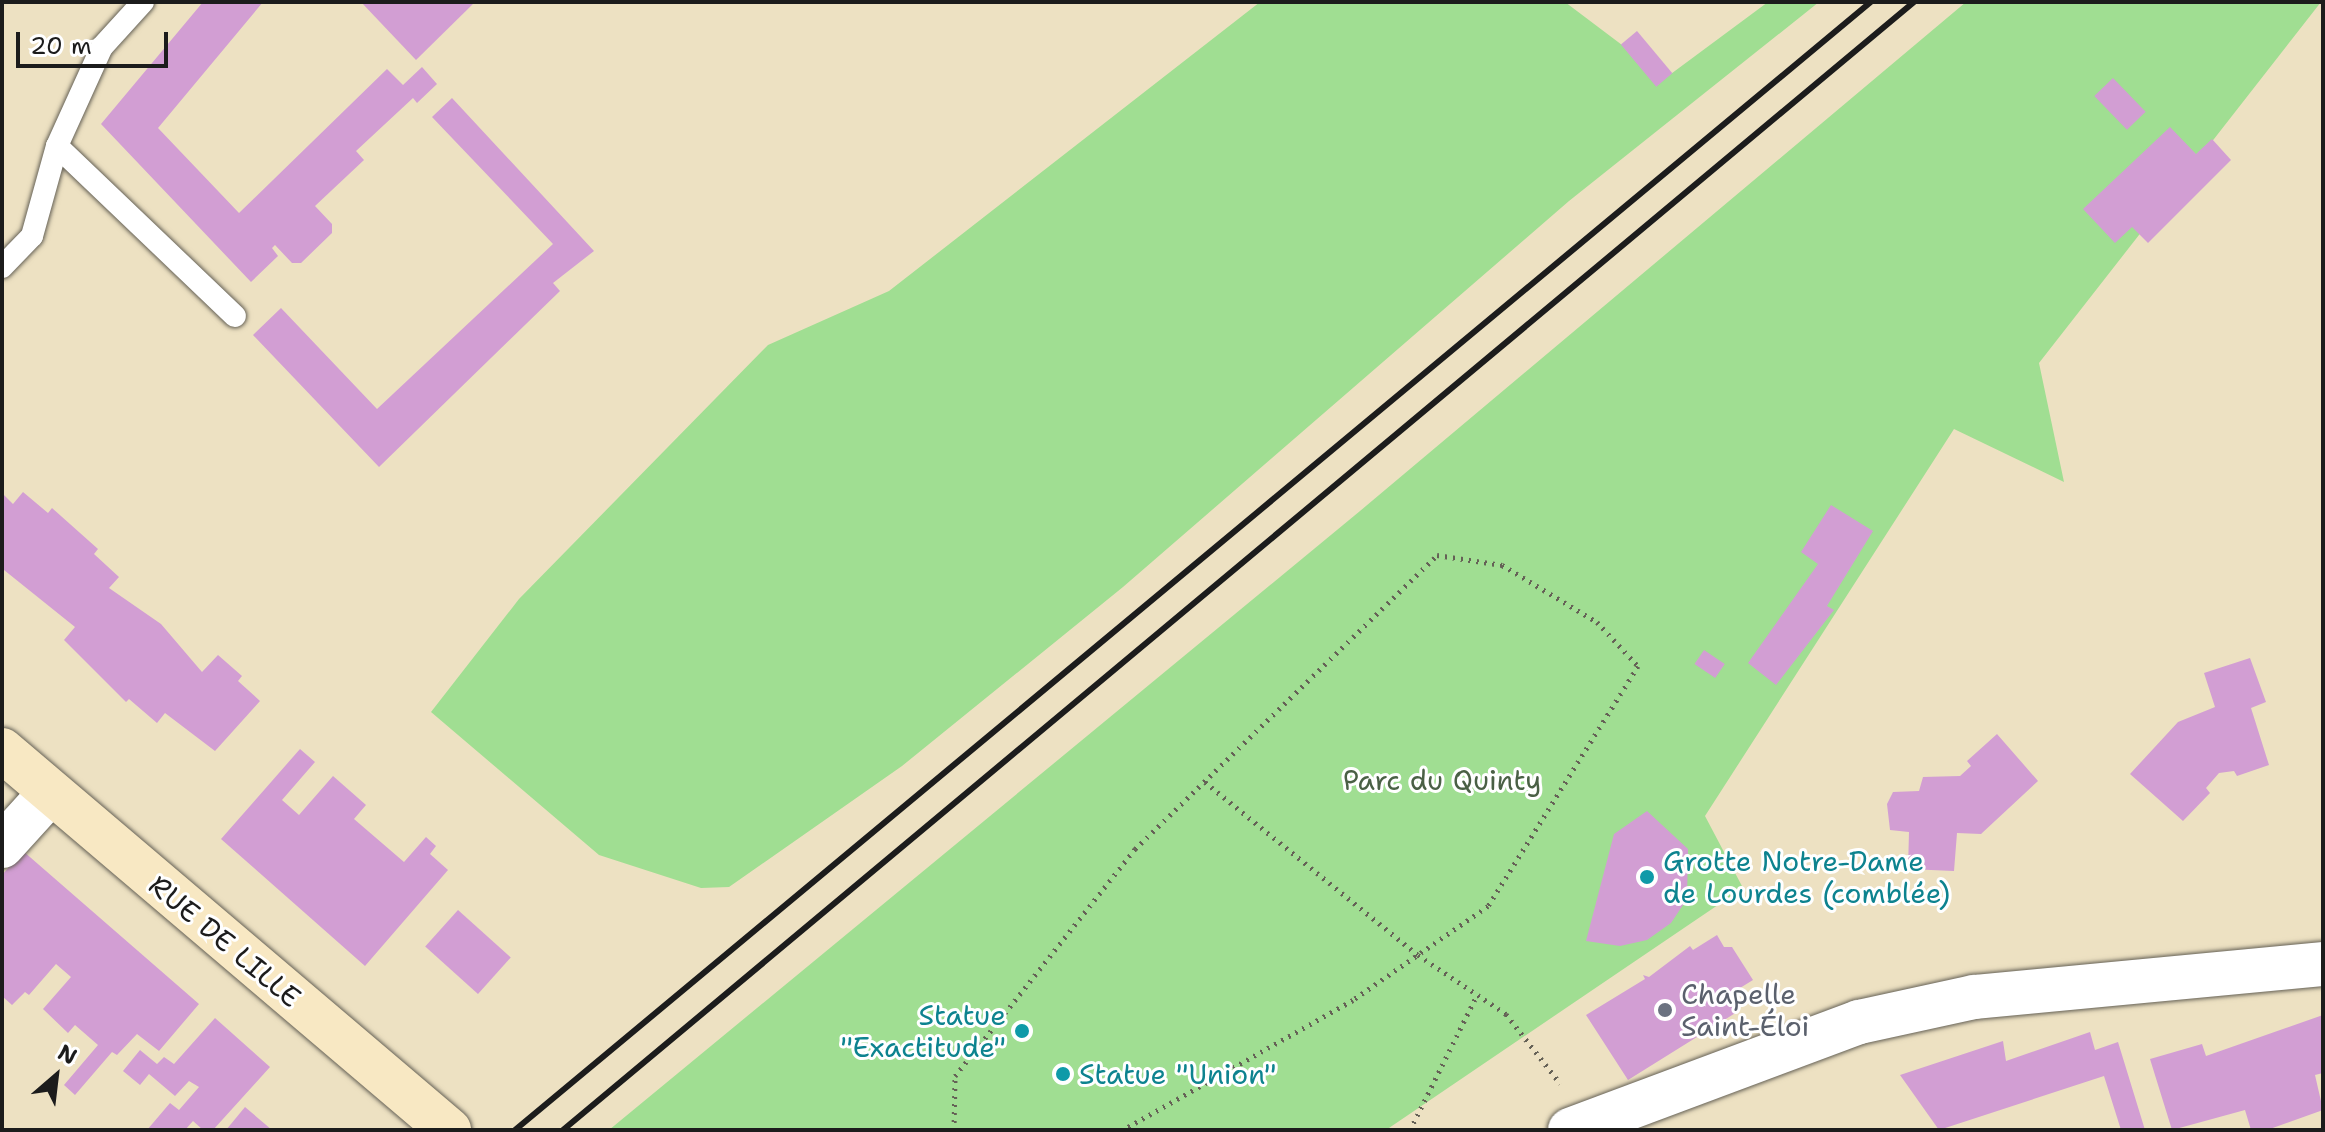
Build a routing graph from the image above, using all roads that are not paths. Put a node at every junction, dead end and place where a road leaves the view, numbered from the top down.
1 (143, 2) edge
2 (57, 146) junction
3 (2, 267) edge
4 (235, 316) dead end
5 (2, 750) edge
6 (50, 793) junction
7 (2, 846) edge
8 (2323, 964) edge
9 (449, 1130) edge
10 (1570, 1130) edge

1 - 2 lane
2 - 3 lane
2 - 4 lane
5 - 6 main road, RUE DE LILLE
6 - 7 street
6 - 9 main road, RUE DE LILLE
8 - 10 street

